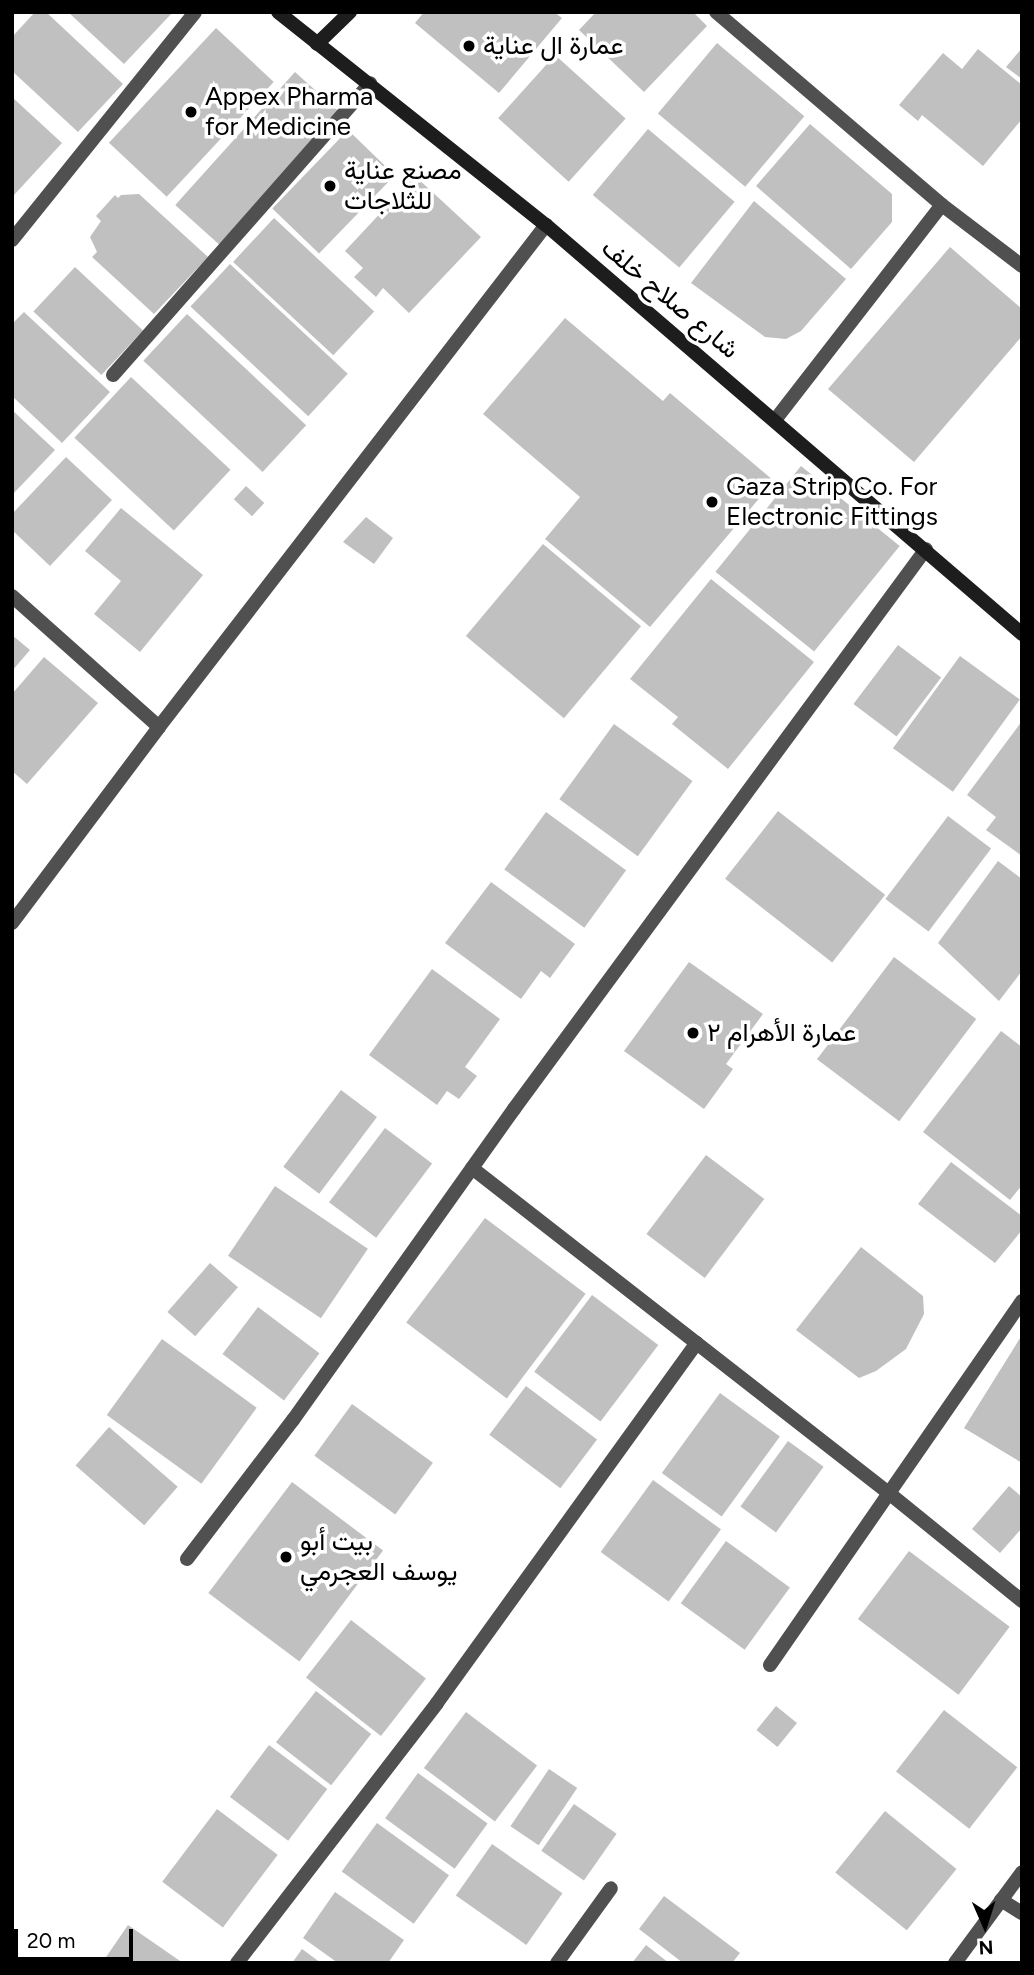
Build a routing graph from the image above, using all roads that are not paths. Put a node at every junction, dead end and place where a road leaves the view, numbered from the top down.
1 (195, 12) edge
2 (278, 12) edge
3 (350, 12) edge
4 (716, 12) edge
5 (317, 44) junction
6 (370, 83) junction
7 (942, 205) junction
8 (546, 225) junction
9 (12, 240) edge
10 (1022, 266) edge
11 (113, 375) dead end
12 (775, 420) junction
13 (926, 549) junction
14 (12, 596) edge
15 (1022, 634) edge
16 (159, 727) junction
17 (12, 923) edge
18 (472, 1168) junction
19 (1022, 1301) edge
20 (697, 1343) junction
21 (890, 1494) junction
22 (187, 1559) dead end
23 (1022, 1601) edge
24 (770, 1665) dead end
25 (1022, 1872) edge
26 (611, 1888) dead end
27 (1001, 1900) junction
28 (1022, 1913) edge
29 (237, 1963) edge
30 (557, 1963) edge
31 (955, 1963) edge

1 - 9 street
2 - 5 main road, شارع صلاح خلف
3 - 5 main road
4 - 7 street
5 - 6 main road, شارع صلاح خلف
6 - 8 main road, شارع صلاح خلف
6 - 11 street
7 - 10 street
7 - 12 street
8 - 12 main road, شارع صلاح خلف
8 - 16 street
12 - 13 main road, شارع صلاح خلف
13 - 15 main road, شارع صلاح خلف
13 - 18 street
14 - 16 street
16 - 17 street
18 - 20 street
18 - 22 street
19 - 21 street
20 - 21 street
20 - 29 street
21 - 23 street
21 - 24 street
25 - 27 street
26 - 30 street
27 - 28 street
27 - 31 street

